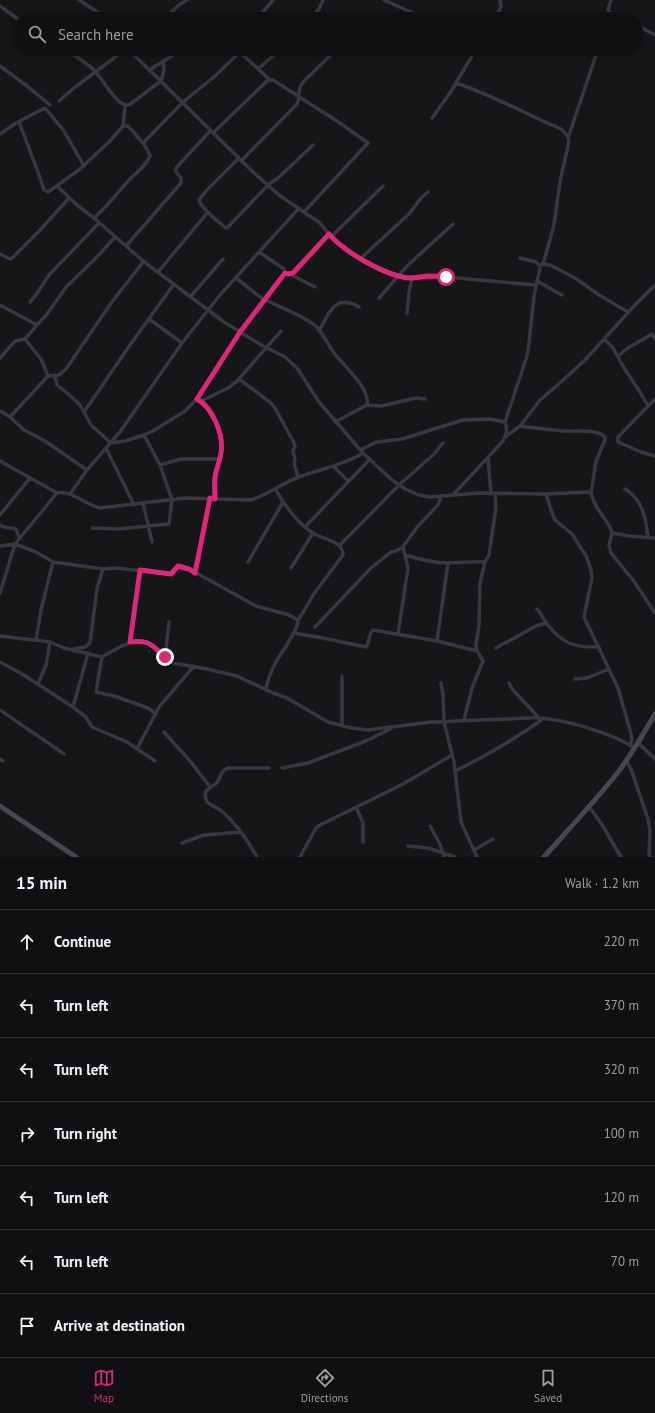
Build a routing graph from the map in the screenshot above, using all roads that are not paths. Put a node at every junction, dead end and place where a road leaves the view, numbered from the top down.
1 (79, 0) edge
2 (187, 0) edge
3 (273, 0) edge
4 (323, 0) edge
5 (384, 0) edge
6 (500, 0) edge
7 (611, 0) edge
8 (0, 6) edge
9 (97, 12) edge
10 (172, 12) edge
11 (264, 12) edge
12 (316, 12) edge
13 (411, 12) edge
14 (498, 12) edge
15 (609, 12) edge
16 (12, 15) edge
17 (643, 29) edge
18 (655, 35) edge
19 (76, 56) edge
20 (117, 56) edge
21 (134, 56) edge
22 (169, 56) edge
23 (234, 56) edge
24 (246, 56) edge
25 (273, 56) edge
26 (330, 56) edge
27 (472, 56) edge
28 (596, 56) edge
29 (163, 61) junction
30 (0, 66) edge
31 (258, 69) junction
32 (149, 70) junction
33 (95, 72) junction
34 (270, 80) junction
35 (161, 81) junction
36 (456, 83) junction
37 (299, 96) junction
38 (59, 101) dead end
39 (183, 102) junction
40 (50, 105) dead end
41 (125, 106) junction
42 (432, 118) dead end
43 (19, 122) junction
44 (123, 126) junction
45 (211, 132) junction
46 (0, 134) edge
47 (568, 138) junction
48 (144, 144) junction
49 (313, 145) dead end
50 (240, 160) junction
51 (84, 166) junction
52 (268, 185) junction
53 (57, 186) junction
54 (383, 186) dead end
55 (428, 192) dead end
56 (70, 198) junction
57 (299, 208) junction
58 (208, 212) junction
59 (304, 212) junction
60 (94, 218) junction
61 (99, 223) junction
62 (453, 224) dead end
63 (330, 236) junction
64 (115, 237) junction
65 (126, 246) junction
66 (259, 252) junction
67 (0, 254) edge
68 (520, 258) dead end
69 (223, 259) dead end
70 (360, 259) junction
71 (144, 261) junction
72 (541, 265) junction
73 (158, 272) junction
74 (285, 273) junction
75 (290, 274) junction
76 (400, 276) junction
77 (236, 278) junction
78 (412, 278) junction
79 (537, 281) junction
80 (174, 284) junction
81 (536, 285) junction
82 (655, 285) edge
83 (315, 287) dead end
84 (562, 295) dead end
85 (191, 296) junction
86 (379, 298) dead end
87 (264, 300) junction
88 (30, 302) dead end
89 (0, 305) edge
90 (359, 307) dead end
91 (208, 310) junction
92 (628, 312) junction
93 (407, 313) dead end
94 (149, 319) junction
95 (37, 325) junction
96 (280, 331) dead end
97 (319, 331) junction
98 (240, 332) junction
99 (25, 338) junction
100 (604, 339) junction
101 (655, 339) edge
102 (182, 343) junction
103 (265, 347) junction
104 (618, 356) junction
105 (0, 358) edge
106 (48, 376) junction
107 (55, 376) junction
108 (239, 379) junction
109 (197, 399) junction
110 (425, 399) dead end
111 (655, 399) edge
112 (201, 402) junction
113 (367, 405) junction
114 (648, 406) junction
115 (0, 411) edge
116 (84, 412) junction
117 (10, 417) junction
118 (335, 422) junction
119 (505, 422) junction
120 (520, 426) junction
121 (144, 435) junction
122 (505, 438) junction
123 (111, 443) junction
124 (443, 443) dead end
125 (106, 448) junction
126 (362, 451) junction
127 (655, 456) edge
128 (488, 457) junction
129 (219, 459) junction
130 (370, 459) junction
131 (0, 461) edge
132 (160, 465) junction
133 (333, 466) junction
134 (87, 470) junction
135 (298, 477) junction
136 (30, 478) junction
137 (348, 481) junction
138 (399, 485) junction
139 (275, 489) junction
140 (625, 489) dead end
141 (57, 493) junction
142 (70, 494) junction
143 (493, 494) junction
144 (546, 494) junction
145 (591, 494) junction
146 (453, 495) junction
147 (441, 496) junction
148 (210, 498) junction
149 (215, 499) junction
150 (172, 500) junction
151 (283, 502) junction
152 (143, 503) junction
153 (134, 505) junction
154 (0, 515) edge
155 (0, 525) edge
156 (148, 526) junction
157 (305, 527) junction
158 (92, 528) dead end
159 (313, 533) junction
160 (612, 533) junction
161 (19, 537) junction
162 (648, 538) junction
163 (655, 538) edge
164 (152, 542) dead end
165 (15, 544) junction
166 (340, 545) junction
167 (0, 546) edge
168 (403, 547) junction
169 (405, 556) junction
170 (53, 562) junction
171 (248, 562) dead end
172 (485, 562) junction
173 (448, 563) junction
174 (291, 568) dead end
175 (103, 569) junction
176 (140, 570) junction
177 (195, 573) junction
178 (0, 593) edge
179 (536, 608) dead end
180 (655, 614) edge
181 (298, 620) junction
182 (169, 622) dead end
183 (546, 623) junction
184 (315, 627) dead end
185 (293, 633) junction
186 (398, 634) junction
187 (0, 636) edge
188 (36, 640) junction
189 (437, 641) junction
190 (50, 642) junction
191 (130, 642) junction
192 (496, 648) dead end
193 (599, 648) junction
194 (71, 650) junction
195 (477, 651) junction
196 (88, 653) junction
197 (102, 657) junction
198 (165, 657) junction
199 (0, 662) edge
200 (194, 666) junction
201 (609, 669) junction
202 (342, 676) dead end
203 (575, 679) dead end
204 (441, 683) dead end
205 (509, 683) dead end
206 (38, 684) junction
207 (266, 689) junction
208 (73, 707) junction
209 (0, 710) edge
210 (156, 714) junction
211 (655, 714) edge
212 (539, 718) junction
213 (544, 718) junction
214 (464, 720) junction
215 (444, 722) junction
216 (342, 726) junction
217 (392, 728) junction
218 (164, 732) dead end
219 (638, 743) junction
220 (632, 747) junction
221 (137, 749) junction
222 (64, 754) dead end
223 (452, 755) junction
224 (655, 759) edge
225 (626, 760) junction
226 (155, 761) dead end
227 (269, 768) dead end
228 (282, 768) dead end
229 (455, 771) junction
230 (210, 787) junction
231 (0, 806) edge
232 (589, 807) junction
233 (356, 808) junction
234 (430, 826) dead end
235 (240, 832) junction
236 (493, 839) dead end
237 (363, 842) dead end
238 (182, 843) dead end
239 (408, 846) dead end
240 (474, 850) junction
241 (443, 856) edge
242 (76, 857) edge
243 (257, 857) edge
244 (300, 857) edge
245 (455, 857) edge
246 (477, 857) edge
247 (544, 857) edge
248 (621, 857) edge
249 (650, 857) edge

1 - 9 street
2 - 10 street
3 - 11 street
4 - 12 street
5 - 13 street
6 - 14 street
7 - 15 street
8 - 16 street
17 - 18 street
19 - 33 street
20 - 33 street
21 - 32 street
22 - 29 street
23 - 39 street
24 - 31 street
25 - 31 street
26 - 37 street
27 - 36 street
28 - 47 street
29 - 32 street
29 - 35 street
30 - 40 street
31 - 34 street
32 - 35 street
33 - 38 street
33 - 41 street
34 - 37 street
34 - 45 street
35 - 39 street
35 - 41 street
36 - 42 street
36 - 47 street
37 - 50 street
37 - 59 street
39 - 45 street
39 - 48 street
41 - 44 street
43 - 46 street
43 - 51 street
43 - 53 street
44 - 48 street
44 - 51 street
45 - 50 street
45 - 65 street
47 - 72 street
48 - 60 street
49 - 52 street
50 - 52 street
50 - 58 street
51 - 53 street
52 - 57 street
52 - 58 street
53 - 56 street
54 - 63 street
55 - 70 street
56 - 60 street
56 - 67 street
57 - 59 street
57 - 66 street
58 - 73 street
59 - 63 street
60 - 61 street
61 - 64 street
61 - 88 street
62 - 76 street
63 - 70 street
63 - 75 street
64 - 65 street
64 - 95 street
65 - 71 street
66 - 74 street
66 - 77 street
68 - 72 street
69 - 85 street
70 - 76 street
71 - 73 street
71 - 107 street
72 - 79 street
72 - 92 street
73 - 80 street
74 - 75 street
74 - 87 street
75 - 83 street
76 - 78 street
76 - 86 street
77 - 87 street
77 - 91 street
78 - 81 street
78 - 93 street
79 - 81 street
79 - 84 street
80 - 85 street
80 - 94 street
81 - 119 street
82 - 92 street
85 - 91 street
87 - 97 street
87 - 98 street
89 - 95 street
90 - 97 street
91 - 98 street
91 - 102 street
92 - 100 street
94 - 102 street
94 - 116 street
95 - 99 street
96 - 103 street
97 - 113 street
98 - 103 street
98 - 109 street
99 - 105 street
99 - 106 street
100 - 104 street
100 - 120 street
101 - 104 street
102 - 123 street
103 - 108 street
103 - 118 street
104 - 114 street
106 - 107 street
106 - 117 street
107 - 116 street
108 - 112 street
108 - 135 street
109 - 112 street
109 - 121 street
110 - 113 street
111 - 114 street
112 - 129 street
113 - 118 street
114 - 127 street
115 - 117 street
116 - 123 street
117 - 134 street
118 - 126 street
119 - 122 street
119 - 126 street
120 - 122 street
120 - 145 street
121 - 123 street
121 - 132 street
122 - 128 street
123 - 125 street
124 - 138 street
125 - 134 street
125 - 153 street
126 - 130 street
126 - 133 street
128 - 143 street
128 - 146 street
129 - 132 street
129 - 149 street
130 - 137 street
130 - 138 street
131 - 136 street
132 - 150 street
133 - 135 street
133 - 137 street
134 - 142 street
135 - 139 street
136 - 141 street
136 - 154 street
137 - 157 street
138 - 147 street
138 - 166 street
139 - 149 street
139 - 151 street
140 - 162 street
141 - 142 street
141 - 161 street
142 - 153 street
143 - 144 street
143 - 146 street
143 - 172 street
144 - 145 street
144 - 193 street
145 - 160 street
146 - 147 street
147 - 168 street
148 - 149 street
148 - 150 street
148 - 177 street
150 - 152 street
150 - 156 street
151 - 157 street
151 - 171 street
152 - 153 street
152 - 156 street
155 - 161 street
156 - 158 street
156 - 164 street
157 - 159 street
159 - 166 street
159 - 174 street
160 - 162 street
160 - 180 street
161 - 165 street
162 - 163 street
165 - 167 street
165 - 170 street
165 - 178 street
166 - 181 street
168 - 169 street
168 - 184 street
169 - 173 street
169 - 186 street
170 - 175 street
170 - 188 street
172 - 173 street
172 - 195 street
173 - 189 street
175 - 176 street
175 - 194 street
176 - 177 street
176 - 191 street
177 - 181 street
179 - 183 street
181 - 185 street
182 - 198 street
183 - 192 street
183 - 193 street
185 - 186 street
185 - 207 street
186 - 189 street
187 - 188 street
188 - 190 street
189 - 195 street
190 - 194 street
190 - 206 street
191 - 197 street
191 - 198 street
193 - 201 street
194 - 196 street
195 - 214 street
196 - 197 street
196 - 208 street
197 - 210 street
198 - 200 street
199 - 206 street
200 - 207 street
200 - 210 street
201 - 203 street
201 - 220 street
202 - 216 street
204 - 215 street
205 - 212 street
206 - 208 street
207 - 216 street
208 - 221 street
209 - 222 street
210 - 221 street
211 - 219 main road
212 - 213 street
212 - 214 street
213 - 220 street
213 - 229 street
214 - 215 street
215 - 217 street
215 - 223 street
216 - 217 street
217 - 228 street
218 - 230 street
219 - 220 main road
219 - 224 street
220 - 225 main road
221 - 226 street
223 - 229 street
223 - 233 street
225 - 232 main road
225 - 249 street
227 - 230 street
229 - 240 street
230 - 235 street
231 - 242 main road
232 - 247 main road
232 - 248 street
233 - 237 street
233 - 244 street
234 - 241 street
235 - 238 street
235 - 243 street
236 - 240 street
239 - 241 street
240 - 246 street
241 - 245 street

